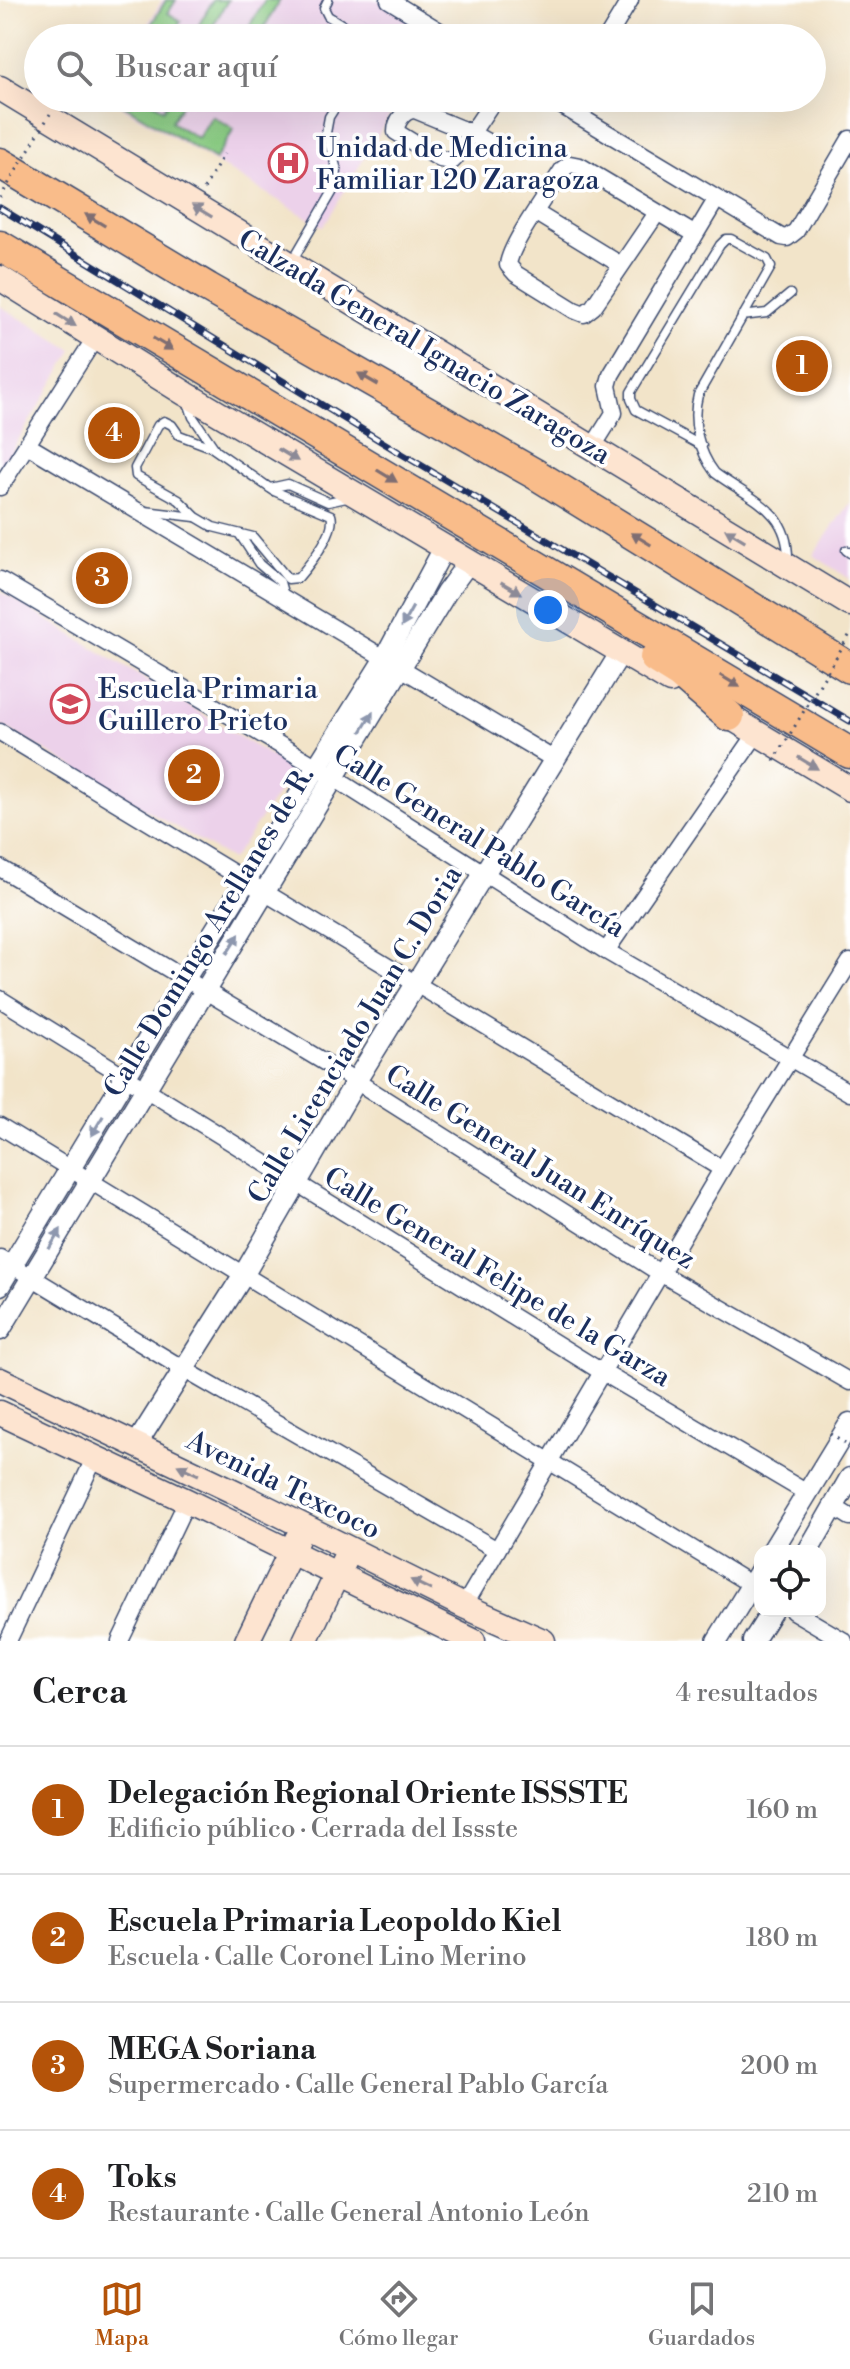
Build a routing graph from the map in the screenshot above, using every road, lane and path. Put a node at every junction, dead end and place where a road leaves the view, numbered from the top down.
1 (328, 0) edge
2 (389, 0) edge
3 (630, 0) edge
4 (341, 24) edge
5 (428, 24) edge
6 (615, 24) edge
7 (0, 88) edge
8 (24, 103) edge
9 (39, 112) edge
10 (332, 112) edge
11 (485, 112) edge
12 (582, 112) edge
13 (50, 114) dead end
14 (850, 139) edge
15 (502, 150) dead end
16 (224, 154) dead end
17 (0, 163) edge
18 (0, 198) edge
19 (716, 200) junction
20 (194, 206) junction
21 (536, 213) junction
22 (657, 213) junction
23 (694, 234) junction
24 (0, 246) edge
25 (290, 264) junction
26 (621, 265) junction
27 (0, 278) edge
28 (790, 294) dead end
29 (742, 316) junction
30 (95, 338) junction
31 (186, 394) junction
32 (27, 445) junction
33 (702, 446) junction
34 (592, 448) junction
35 (216, 451) junction
36 (0, 487) edge
37 (270, 488) junction
38 (355, 496) junction
39 (138, 511) junction
40 (196, 517) junction
41 (240, 535) junction
42 (444, 548) junction
43 (530, 561) junction
44 (468, 563) junction
45 (788, 567) junction
46 (0, 580) edge
47 (426, 583) junction
48 (446, 593) junction
49 (286, 600) junction
50 (850, 604) edge
51 (850, 634) edge
52 (621, 652) junction
53 (393, 662) junction
54 (850, 668) edge
55 (729, 716) junction
56 (0, 732) edge
57 (757, 733) junction
58 (850, 753) edge
59 (555, 760) junction
60 (774, 761) dead end
61 (325, 773) junction
62 (850, 789) edge
63 (0, 868) edge
64 (482, 874) junction
65 (248, 880) junction
66 (266, 892) junction
67 (606, 951) junction
68 (850, 962) edge
69 (184, 980) junction
70 (417, 983) junction
71 (203, 990) junction
72 (0, 999) edge
73 (792, 1059) junction
74 (356, 1081) junction
75 (136, 1082) junction
76 (850, 1093) edge
77 (0, 1126) edge
78 (71, 1169) junction
79 (722, 1169) junction
80 (89, 1182) junction
81 (298, 1184) junction
82 (6, 1262) edge
83 (660, 1273) junction
84 (244, 1274) junction
85 (32, 1278) junction
86 (0, 1285) edge
87 (0, 1330) edge
88 (185, 1370) junction
89 (602, 1372) junction
90 (0, 1380) edge
91 (850, 1382) edge
92 (1, 1415) edge
93 (850, 1423) edge
94 (830, 1434) dead end
95 (136, 1445) junction
96 (850, 1447) edge
97 (95, 1457) junction
98 (549, 1460) junction
99 (850, 1478) edge
100 (807, 1493) junction
101 (239, 1494) junction
102 (187, 1501) junction
103 (842, 1512) edge
104 (227, 1520) junction
105 (304, 1527) junction
106 (776, 1545) edge
107 (813, 1545) edge
108 (349, 1549) junction
109 (497, 1550) junction
110 (290, 1553) junction
111 (390, 1570) junction
112 (337, 1575) junction
113 (754, 1580) edge
114 (754, 1586) edge
115 (378, 1595) junction
116 (464, 1606) junction
117 (768, 1617) edge
118 (803, 1617) edge
119 (435, 1633) edge
120 (8, 1641) edge
121 (120, 1641) edge
122 (247, 1641) edge
123 (305, 1641) edge
124 (473, 1641) edge
125 (543, 1641) edge
126 (717, 1641) edge
127 (753, 1641) edge
128 (844, 1641) edge

1 - 4 lane
2 - 5 street
3 - 6 street
7 - 8 main road, Calzada General Ignacio Zaragoza
9 - 20 main road, Calzada General Ignacio Zaragoza
10 - 25 lane
11 - 15 street
12 - 19 street
13 - 18 path, bridge
14 - 19 street
16 - 20 path
54 -> 17 highway, Calzada General Ignacio Zaragoza
19 - 23 street
25 -> 20 main road, Calzada General Ignacio Zaragoza
21 - 22 street
21 - 26 street
21 - 26 street
22 - 23 street
22 - 26 street
23 - 34 street
24 -> 43 highway
25 - 34 main road, Calzada General Ignacio Zaragoza
27 -> 30 main road
28 - 29 lane
29 - 33 lane
29 - 33 lane
30 - 31 main road
30 - 32 street
31 - 35 lane
31 -> 38 main road
32 - 36 street
32 - 39 street
33 - 45 lane
45 -> 34 main road, Calzada General Ignacio Zaragoza
35 - 37 lane
35 - 40 lane
37 - 38 lane
37 - 41 lane
38 - 42 main road
39 - 40 lane
39 - 49 street
40 - 41 lane
41 - 49 lane
42 - 44 main road
42 - 47 street, Calle Domingo Arellanes de R.
43 - 55 highway
43 -> 58 highway
44 - 48 street, Calle Domingo Arellanes de R.
44 -> 52 main road
45 - 50 main road, Calzada General Ignacio Zaragoza
46 - 61 street, Calle General Pablo García
47 - 48 street
47 -> 53 street, Calle Domingo Arellanes de R.
48 - 53 street, Calle Domingo Arellanes de R.
49 - 53 street
51 - 60 path, bridge
52 - 55 main road
52 - 59 street, Calle Licenciado Juan C. Doria
53 - 59 street
53 - 61 street, Calle Domingo Arellanes de R.
55 - 57 main road
56 - 65 street
57 -> 62 main road
57 - 67 street
59 - 64 street, Calle Licenciado Juan C. Doria
61 - 64 street, Calle General Pablo García
61 - 65 street, Calle Domingo Arellanes de R.
61 - 66 street, Calle Domingo Arellanes de R.
63 - 69 street, Calle General Juan Enríquez
64 - 67 street, Calle General Pablo García
64 - 70 street, Calle Licenciado Juan C. Doria
65 - 66 street
65 - 69 street, Calle Domingo Arellanes de R.
66 - 70 street
71 -> 66 street, Calle Domingo Arellanes de R.
67 - 73 street, Calle General Pablo García
68 - 73 street
69 - 71 street, Calle General Juan Enríquez
69 - 75 street, Calle Domingo Arellanes de R.
70 - 74 street, Calle Licenciado Juan C. Doria
70 - 79 street
71 - 74 street, Calle General Juan Enríquez
71 - 75 street, Calle Domingo Arellanes de R.
72 - 75 street, Calle General Felipe de la Garza
73 - 76 street, Calle General Pablo García
73 - 79 street
74 - 81 street, Calle Licenciado Juan C. Doria
74 - 83 street, Calle General Juan Enríquez
75 -> 78 street, Calle Domingo Arellanes de R.
75 - 80 street, Calle Domingo Arellanes de R.
75 - 81 street, Calle General Felipe de la Garza
77 - 78 street
78 - 80 street
78 - 82 street, Calle Domingo Arellanes de R.
79 - 83 street
80 - 84 street
85 -> 80 street, Calle Domingo Arellanes de R.
81 - 84 street, Calle Licenciado Juan C. Doria
81 - 89 street, Calle General Felipe de la Garza
82 - 85 street
82 - 86 street, Calle Domingo Arellanes de R.
83 - 89 street
83 - 91 street, Calle General Juan Enríquez
84 - 88 street, Calle Licenciado Juan C. Doria
84 - 98 street
85 - 87 street, Calle Domingo Arellanes de R.
85 - 88 street
88 - 95 street, Calle Licenciado Juan C. Doria
88 - 109 street
89 - 98 street
89 - 100 street, Calle General Felipe de la Garza
90 - 95 main road, Avenida Texcoco
92 - 97 main road, Avenida Texcoco
93 - 100 street
94 - 96 path, bridge
101 -> 95 main road, Avenida Texcoco
97 - 102 main road, Avenida Texcoco
97 - 120 street
98 - 109 street
98 - 113 street
99 - 103 street
100 - 106 street
101 - 104 main road
101 - 105 main road, Avenida Texcoco
102 - 104 main road, Avenida Texcoco
102 - 121 street
103 - 107 street
104 - 110 main road, Avenida Texcoco
105 - 108 main road, Avenida Texcoco
105 - 110 main road
108 - 111 main road, Avenida Texcoco
108 - 112 main road
109 - 116 street
110 - 112 main road, Avenida Texcoco
110 - 122 main road
111 - 115 main road
116 -> 111 main road, Avenida Texcoco
112 - 115 main road, Avenida Texcoco
112 - 123 main road
114 - 126 street
115 - 119 main road, Avenida Texcoco
116 - 125 main road, Avenida Texcoco
117 - 127 street
118 - 128 street
119 - 124 main road, Avenida Texcoco

